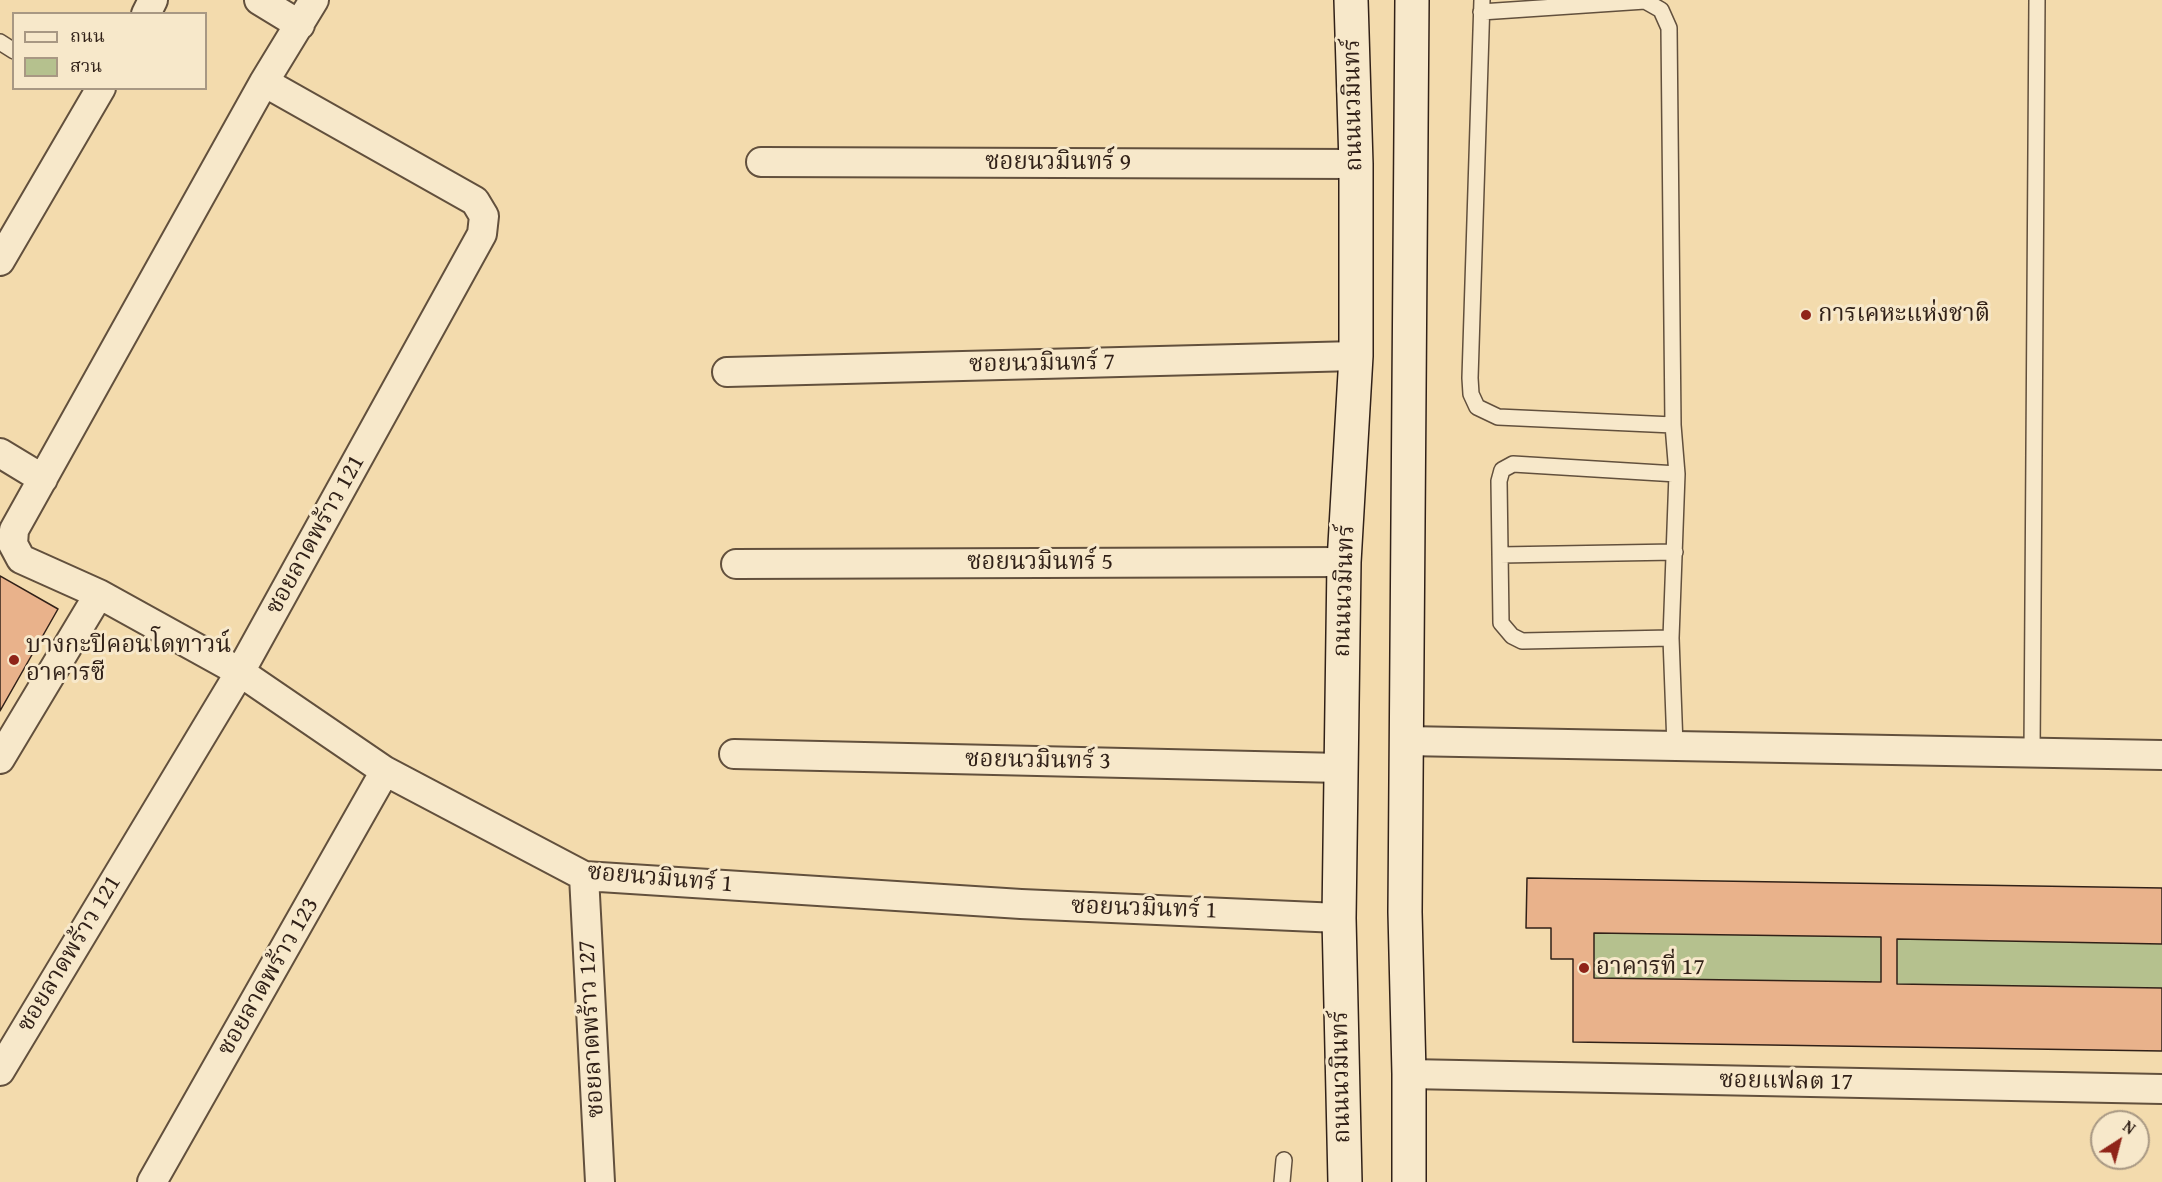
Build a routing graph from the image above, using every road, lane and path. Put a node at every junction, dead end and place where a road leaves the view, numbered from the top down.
1 (260, 0) edge
2 (314, 0) edge
3 (1351, 0) edge
4 (1412, 0) edge
5 (2037, 0) edge
6 (1481, 6) edge
7 (300, 25) junction
8 (264, 82) junction
9 (100, 90) edge
10 (761, 162) dead end
11 (1356, 164) junction
12 (0, 261) edge
13 (1356, 356) junction
14 (727, 372) dead end
15 (1673, 425) junction
16 (0, 453) edge
17 (1677, 474) junction
18 (43, 479) junction
19 (1675, 552) junction
20 (1500, 555) junction
21 (1344, 562) junction
22 (736, 564) dead end
23 (99, 594) junction
24 (1671, 638) junction
25 (240, 672) junction
26 (1406, 741) junction
27 (1675, 746) junction
28 (2032, 753) junction
29 (734, 754) dead end
30 (2162, 755) edge
31 (0, 759) edge
32 (1341, 768) junction
33 (385, 771) junction
34 (584, 876) junction
35 (1339, 918) junction
36 (0, 1071) edge
37 (1409, 1074) junction
38 (2162, 1089) edge
39 (1284, 1160) dead end
40 (152, 1182) edge
41 (600, 1182) edge
42 (1282, 1182) edge
43 (1345, 1182) edge
44 (1409, 1182) edge

1 - 7 street
2 - 7 street
3 - 11 main road, ถนนนวมินทร์
4 - 26 main road
5 - 28 lane
6 - 15 lane
6 - 15 lane
7 - 8 street
8 - 18 street
8 - 25 street, ซอยลาดพร้าว 121
9 - 12 street
10 - 11 street, ซอยนวมินทร์ 9
11 - 13 main road, ถนนนวมินทร์
13 - 14 street, ซอยนวมินทร์ 7
13 - 21 main road, ถนนนวมินทร์
15 - 17 lane
16 - 18 street
17 - 19 lane
17 - 20 lane
18 - 23 street, ซอยนวมินทร์ 1
19 - 20 lane
19 - 24 lane
20 - 24 lane
21 - 22 street, ซอยนวมินทร์ 5
21 - 32 main road, ถนนนวมินทร์
23 - 25 street, ซอยนวมินทร์ 1
23 - 31 street
24 - 27 lane
25 - 33 street, ซอยนวมินทร์ 1
25 - 36 street, ซอยลาดพร้าว 121
26 - 27 street
26 - 37 main road
27 - 28 street
28 - 30 street
29 - 32 street, ซอยนวมินทร์ 3
32 - 35 main road, ถนนนวมินทร์
33 - 34 street, ซอยนวมินทร์ 1
33 - 40 street, ซอยลาดพร้าว 123
34 - 35 street, ซอยนวมินทร์ 1
34 - 41 street, ซอยลาดพร้าว 127
35 - 43 main road, ถนนนวมินทร์
37 - 38 street, ซอยแฟลต 17
37 - 44 main road
39 - 42 lane

